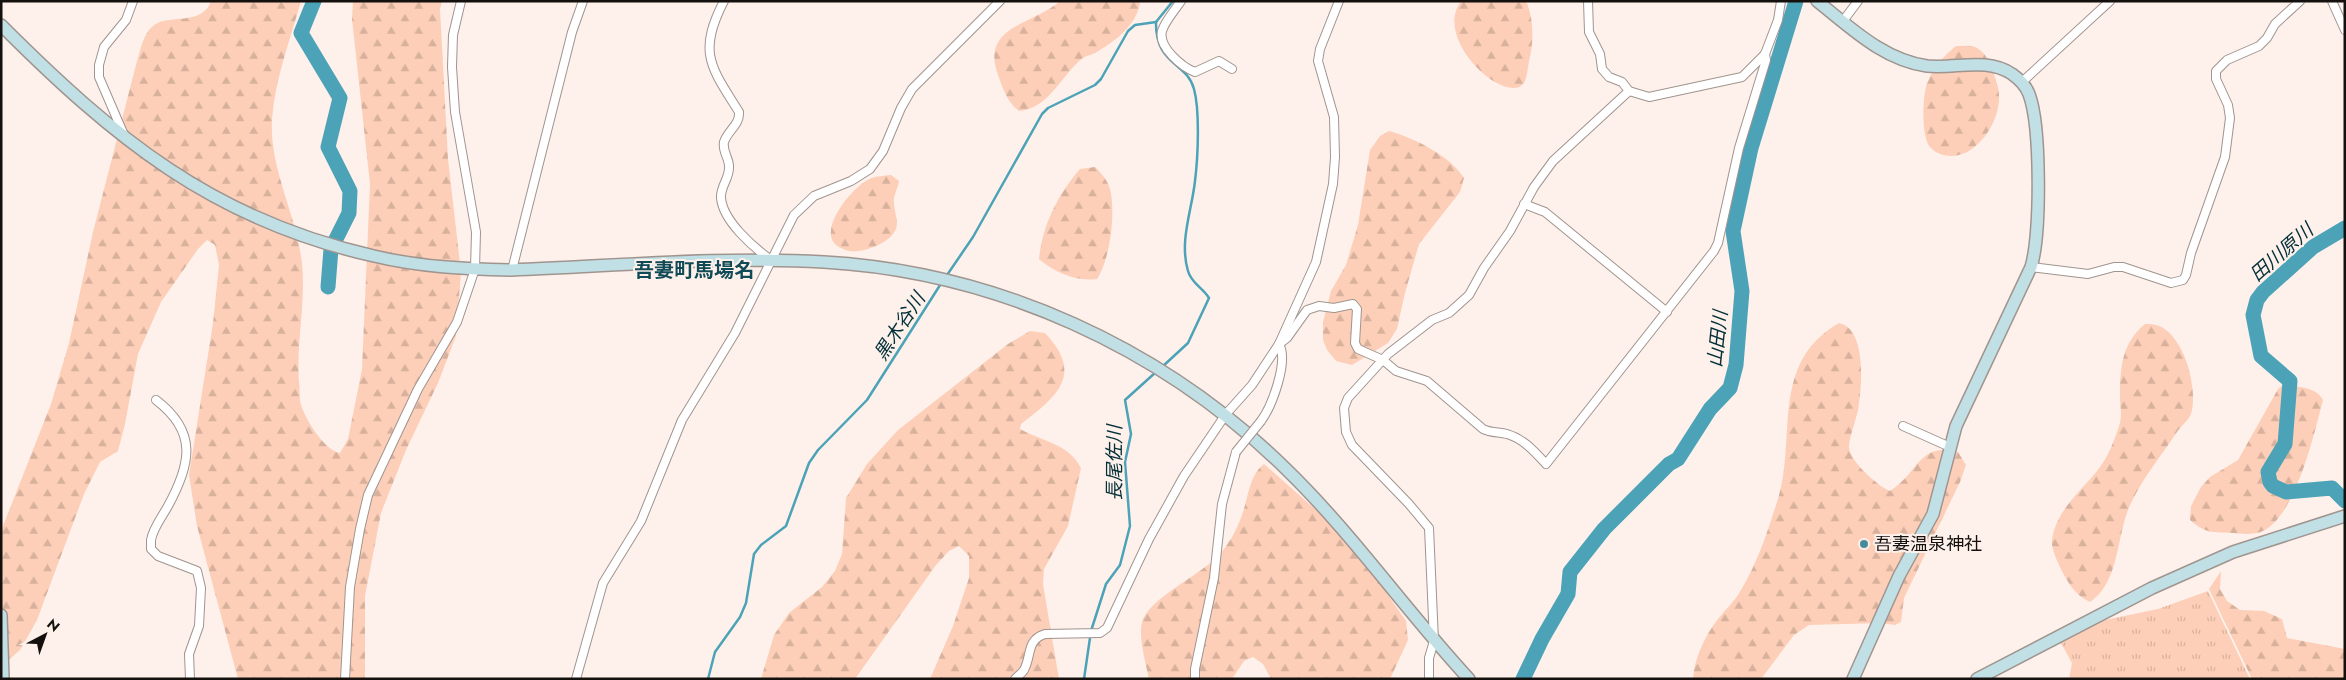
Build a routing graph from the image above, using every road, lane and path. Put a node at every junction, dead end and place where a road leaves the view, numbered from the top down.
1 (133, 1) edge
2 (461, 1) edge
3 (583, 1) edge
4 (724, 1) edge
5 (1000, 1) edge
6 (1181, 1) edge
7 (1339, 1) edge
8 (1588, 1) edge
9 (1781, 1) edge
10 (1816, 1) edge
11 (1858, 1) edge
12 (2110, 1) edge
13 (2300, 1) edge
14 (2332, 1) edge
15 (1843, 22) junction
16 (1, 25) edge
17 (2345, 30) edge
18 (1766, 54) junction
19 (1232, 69) dead end
20 (2022, 82) junction
21 (1629, 91) junction
22 (126, 139) junction
23 (1524, 204) junction
24 (771, 260) junction
25 (2031, 267) junction
26 (475, 269) junction
27 (512, 270) junction
28 (1667, 312) junction
29 (1279, 344) junction
30 (1383, 360) junction
31 (156, 400) dead end
32 (1221, 411) junction
33 (1903, 426) dead end
34 (1950, 446) junction
35 (2343, 516) edge
36 (1, 615) edge
37 (1434, 641) junction
38 (1465, 674) edge
39 (4, 679) edge
40 (190, 679) edge
41 (345, 679) edge
42 (576, 679) edge
43 (1015, 679) edge
44 (1195, 679) edge
45 (1429, 679) edge
46 (1853, 679) edge
47 (1976, 679) edge

1 - 22 street
2 - 26 street
3 - 27 street
4 - 24 street
5 - 24 street
6 - 19 street
7 - 29 street
8 - 21 street
9 - 18 street
10 - 15 street
11 - 15 street
12 - 20 street
13 - 25 street
14 - 17 street
15 - 20 street
16 - 22 street
18 - 21 street
18 - 28 street
20 - 25 street
21 - 23 street
22 - 26 street
23 - 28 street
23 - 30 street
24 - 27 street
24 - 32 street
24 - 42 street
25 - 34 street
26 - 27 street
26 - 41 street
28 - 30 street
29 - 30 street
29 - 32 street
29 - 44 street, bridge
30 - 37 street
31 - 40 street
32 - 37 street
32 - 43 street
33 - 34 street
34 - 46 street
35 - 47 street
36 - 39 street
37 - 38 street
37 - 45 street

